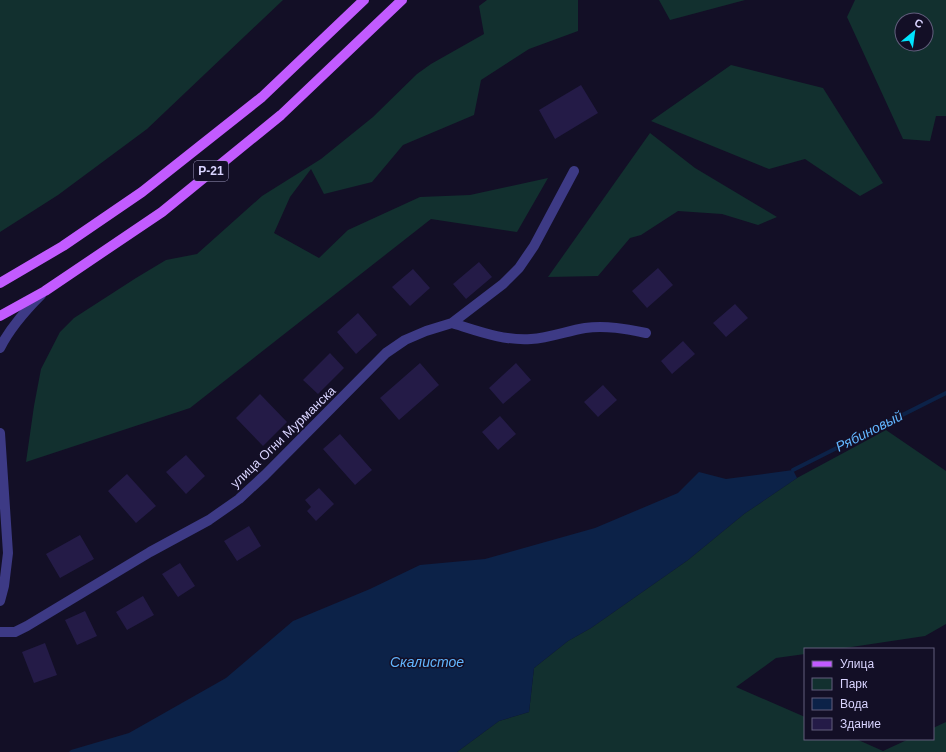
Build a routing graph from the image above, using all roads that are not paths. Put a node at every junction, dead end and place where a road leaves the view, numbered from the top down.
1 (364, 0) edge
2 (402, 0) edge
3 (574, 171) dead end
4 (0, 283) edge
5 (44, 291) junction
6 (0, 316) edge
7 (452, 324) junction
8 (646, 333) dead end
9 (0, 348) edge
10 (0, 433) edge
11 (0, 601) edge
12 (0, 632) edge

1 - 4 main road, Р-21
2 - 5 main road, Р-21
3 - 7 street
5 - 6 main road, Р-21
5 - 9 street
7 - 8 street
7 - 12 street, улица Огни Мурманска
10 - 11 street

